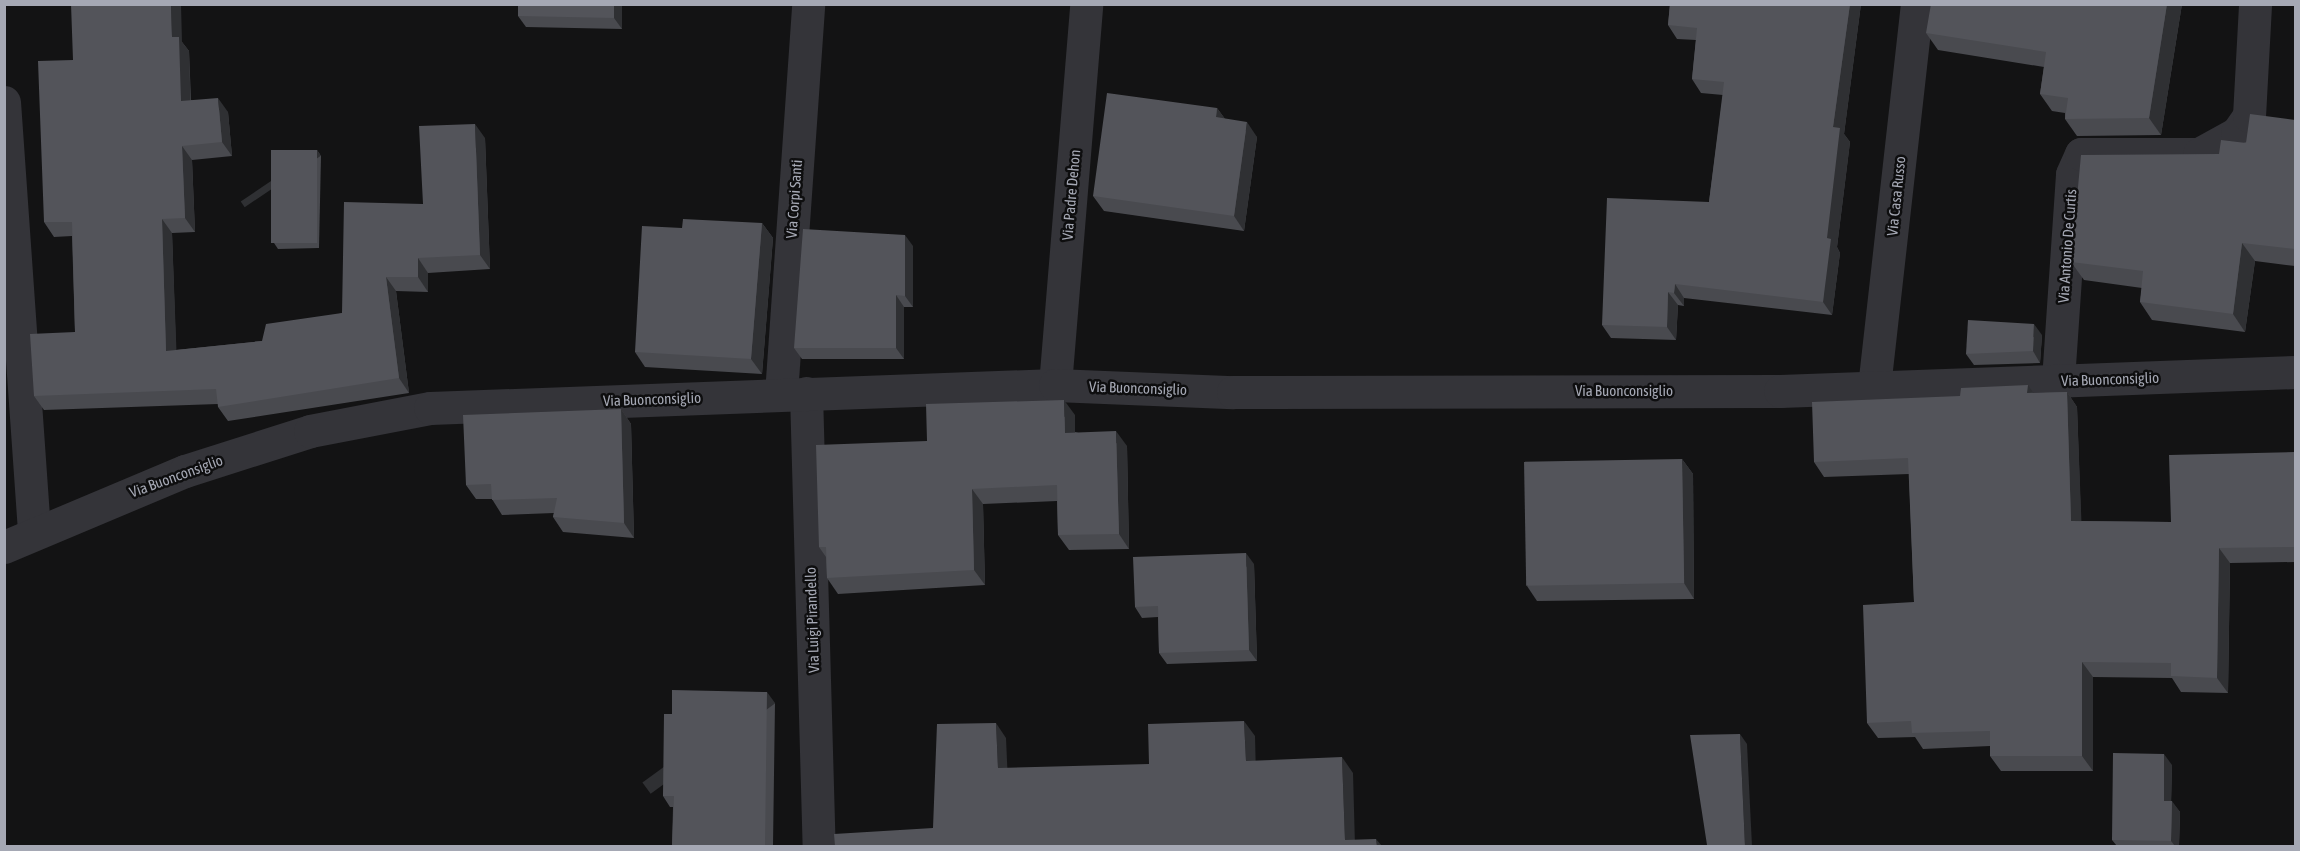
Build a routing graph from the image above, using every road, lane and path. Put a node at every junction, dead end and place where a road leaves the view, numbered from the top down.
1 (808, 4) edge
2 (1086, 4) edge
3 (1917, 4) edge
4 (2255, 4) edge
5 (4, 102) edge
6 (2295, 372) edge
7 (2058, 380) junction
8 (1055, 385) junction
9 (1874, 387) junction
10 (793, 393) junction
11 (34, 531) junction
12 (4, 547) edge
13 (819, 846) edge

1 - 10 street, Via Corpi Santi
2 - 8 street, Via Padre Dehon
3 - 9 street, Via Casa Russo
4 - 7 street, Via Antonio De Curtis
5 - 11 street
6 - 7 street, Via Buonconsiglio
7 - 9 street, Via Buonconsiglio
8 - 9 street, Via Buonconsiglio
8 - 10 street, Via Buonconsiglio
10 - 11 street, Via Buonconsiglio
10 - 13 street, Via Luigi Pirandello
11 - 12 street, Via Buonconsiglio

